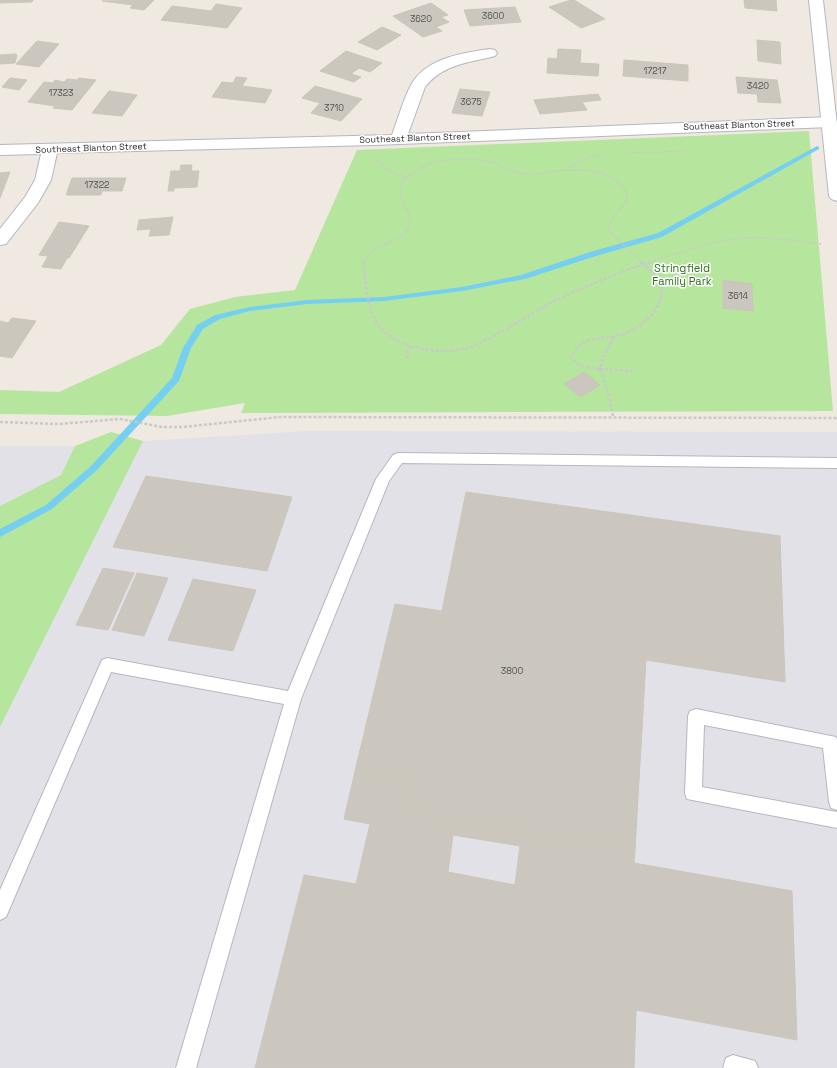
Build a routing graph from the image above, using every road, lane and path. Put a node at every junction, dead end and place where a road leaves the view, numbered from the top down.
1 (816, 0) edge
2 (490, 53) dead end
3 (830, 122) junction
4 (398, 139) junction
5 (374, 140) junction
6 (50, 148) junction
7 (0, 150) edge
8 (408, 178) junction
9 (837, 196) edge
10 (0, 240) edge
11 (822, 244) dead end
12 (644, 264) junction
13 (614, 337) junction
14 (410, 347) junction
15 (407, 358) dead end
16 (600, 369) junction
17 (634, 371) dead end
18 (613, 416) junction
19 (837, 418) edge
20 (0, 422) edge
21 (837, 463) edge
22 (293, 699) junction
23 (837, 802) edge
24 (837, 820) edge
25 (0, 911) edge
26 (186, 1068) edge
27 (733, 1068) edge
28 (748, 1068) edge

1 - 3 street
2 - 4 street
3 - 4 street, Southeast Blanton Street
3 - 9 street
4 - 5 street, Southeast Blanton Street
5 - 6 street, Southeast Blanton Street
5 - 8 path
6 - 7 street, Southeast Blanton Street
6 - 10 street
8 - 12 path
8 - 14 path
11 - 12 path
12 - 13 path
12 - 14 path
13 - 16 path
13 - 16 path
14 - 15 path
16 - 17 path
16 - 18 path
18 - 19 path
18 - 20 path
21 - 22 lane
22 - 25 lane
22 - 26 lane
23 - 24 lane
27 - 28 lane

